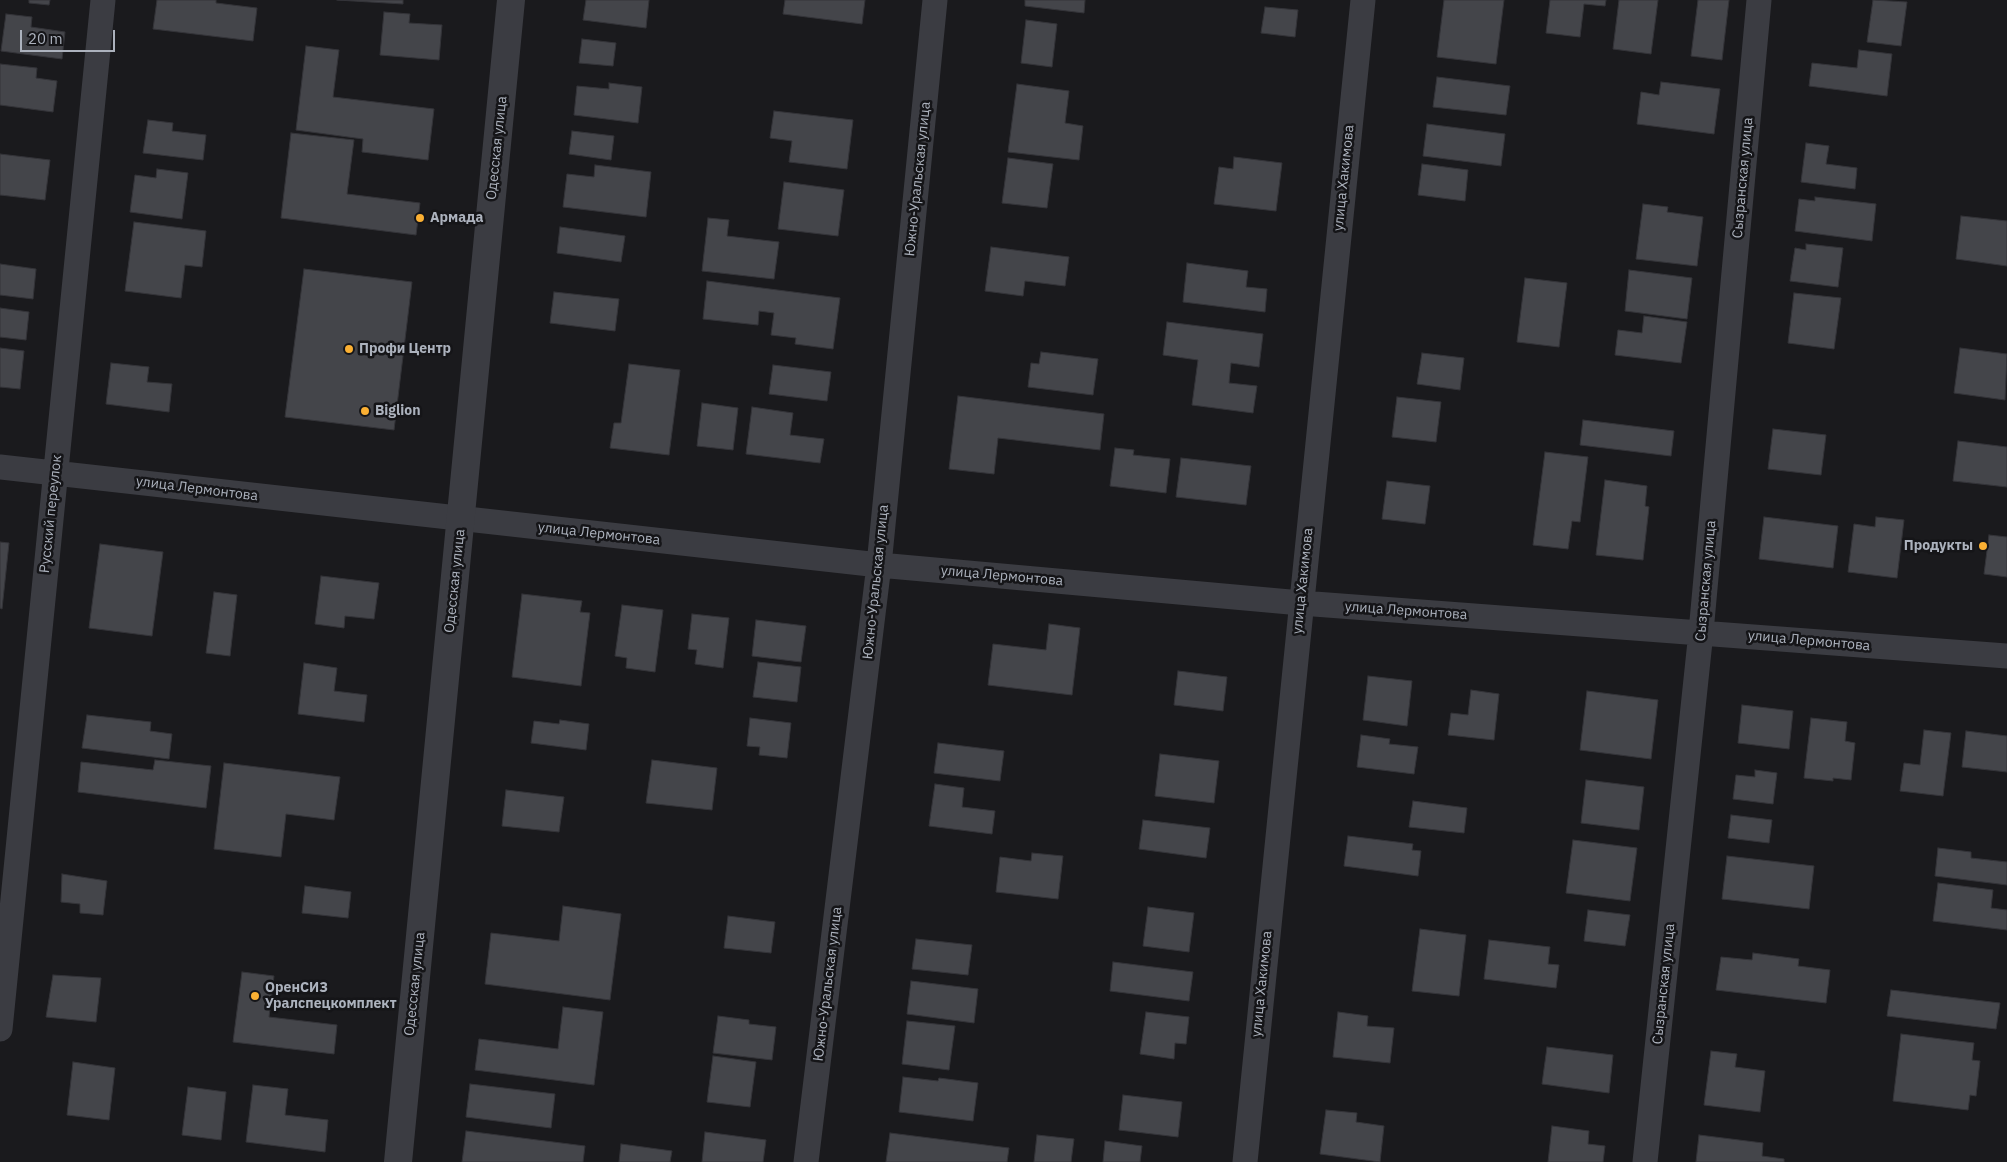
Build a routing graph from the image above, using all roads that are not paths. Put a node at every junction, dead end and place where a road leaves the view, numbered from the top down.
1 (103, 0) edge
2 (512, 0) edge
3 (935, 0) edge
4 (1363, 0) edge
5 (1759, 0) edge
6 (0, 467) edge
7 (55, 472) junction
8 (461, 519) junction
9 (879, 566) junction
10 (1300, 603) junction
11 (1701, 632) junction
12 (2007, 656) edge
13 (0, 1029) edge
14 (398, 1162) edge
15 (806, 1162) edge
16 (1245, 1162) edge
17 (1645, 1162) edge

1 - 7 street, Русский переулок
2 - 8 street, Одесская улица
3 - 9 street, Южно-Уральская улица
4 - 10 street, улица Хакимова
5 - 11 street, Сызранская улица
6 - 7 street, улица Лермонтова
7 - 8 street, улица Лермонтова
7 - 13 street, Русский переулок
8 - 9 street, улица Лермонтова
8 - 14 street, Одесская улица
9 - 10 street, улица Лермонтова
9 - 15 street, Южно-Уральская улица
10 - 11 street, улица Лермонтова
10 - 16 street, улица Хакимова
11 - 12 street, улица Лермонтова
11 - 17 street, Сызранская улица

